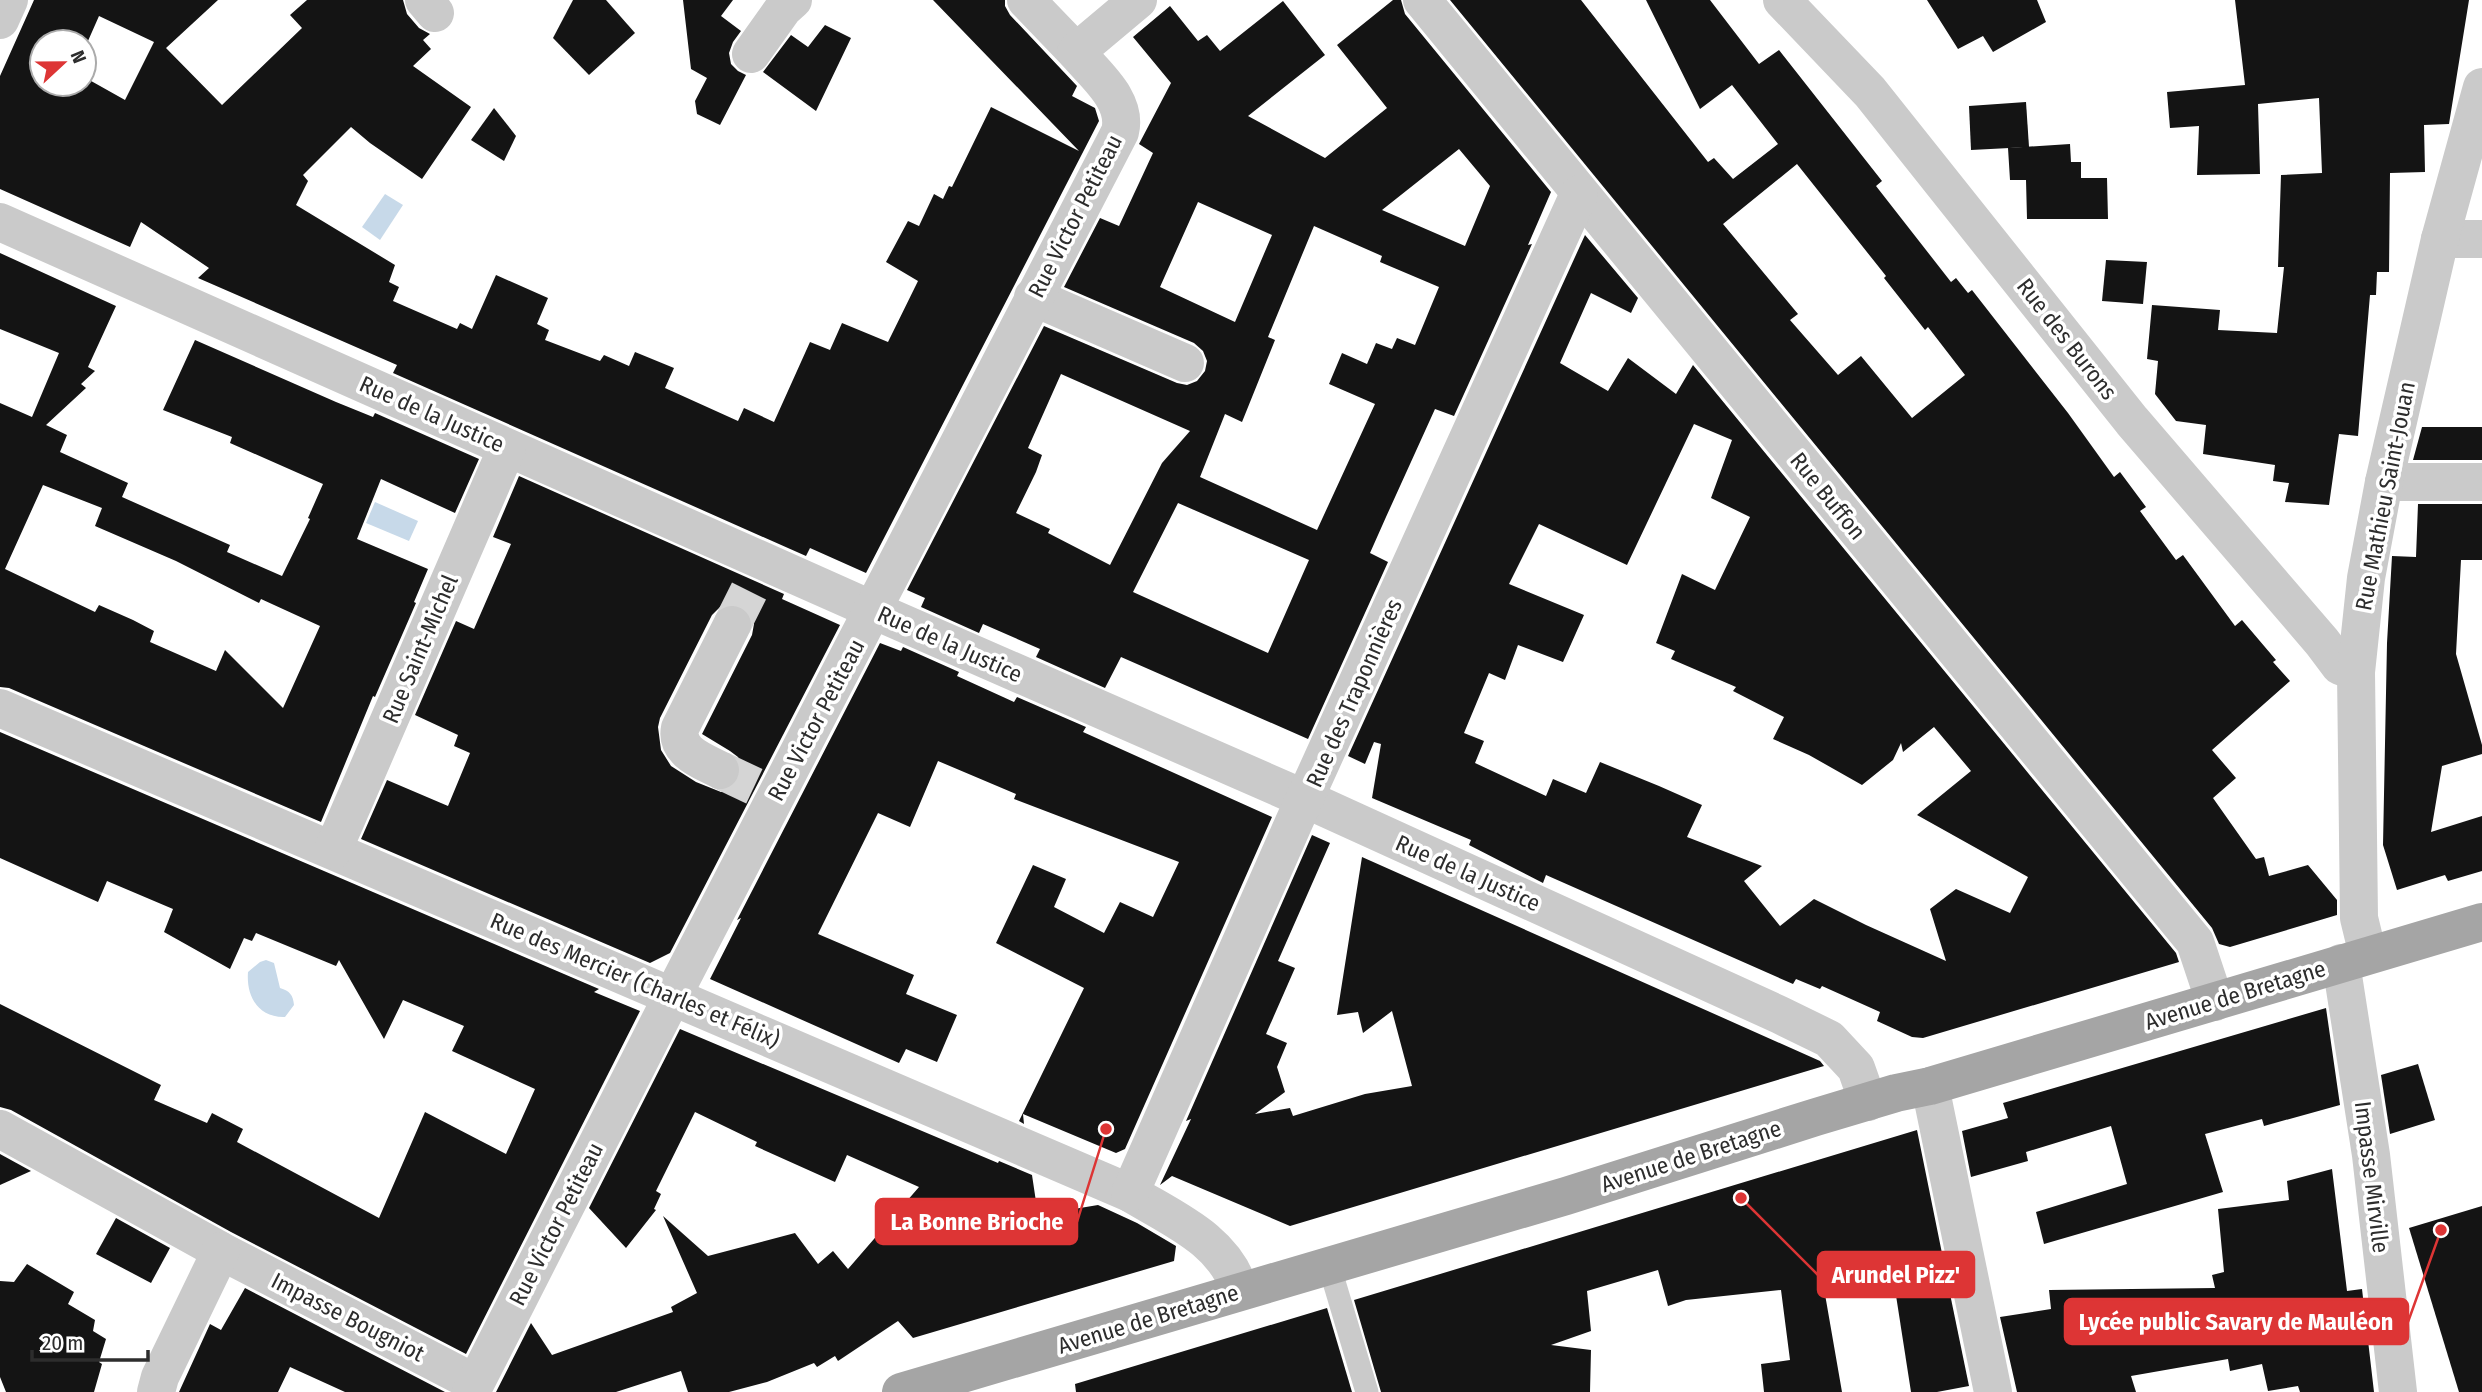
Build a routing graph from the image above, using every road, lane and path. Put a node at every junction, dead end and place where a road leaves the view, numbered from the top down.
1 (9, 0) edge
2 (793, 0) edge
3 (1026, 0) edge
4 (1139, 0) edge
5 (1422, 0) edge
6 (1782, 0) edge
7 (0, 20) edge
8 (1076, 52) junction
9 (751, 54) dead end
10 (2482, 87) edge
11 (1579, 194) junction
12 (0, 222) edge
13 (2440, 239) junction
14 (2482, 239) edge
15 (1033, 297) junction
16 (1185, 363) dead end
17 (507, 447) junction
18 (2384, 482) junction
19 (2482, 482) edge
20 (873, 610) junction
21 (732, 625) tunnel mouth
22 (2357, 672) junction
23 (0, 708) edge
24 (720, 770) tunnel mouth
25 (1306, 800) junction
26 (333, 850) junction
27 (2482, 922) edge
28 (2354, 959) junction
29 (672, 997) junction
30 (2216, 1002) junction
31 (1930, 1086) junction
32 (1868, 1102) junction
33 (0, 1129) edge
34 (1130, 1193) junction
35 (221, 1251) junction
36 (1329, 1265) junction
37 (1240, 1291) junction
38 (473, 1388) edge
39 (913, 1390) edge
40 (156, 1392) edge
41 (1367, 1392) edge
42 (1993, 1392) edge
43 (2398, 1392) edge

1 - 7 street
2 - 9 street
3 - 8 street, Rue Victor Petiteau
4 - 8 street
5 - 11 street, Rue Buffon
6 - 22 street, Rue des Burons
8 - 15 street, Rue Victor Petiteau
10 - 13 street, Rue Mathieu Saint-Jouan
11 - 25 street, Rue des Traponnières
11 - 30 street, Rue Buffon
12 - 17 street, Rue de la Justice
13 - 14 street
13 - 18 street, Rue Mathieu Saint-Jouan
15 - 16 street
15 - 20 street, Rue Victor Petiteau
17 - 20 street, Rue de la Justice
17 - 26 street, Rue Saint-Michel
18 - 19 street
18 - 22 street, Rue Mathieu Saint-Jouan
20 - 25 street, Rue de la Justice
20 - 29 street, Rue Victor Petiteau
21 - 24 street
22 - 28 street, Rue Mathieu Saint-Jouan
23 - 26 street, Rue des Mercier (Charles et Félix)
25 - 32 street, Rue de la Justice
25 - 34 street, Rue des Traponnières
26 - 29 street, Rue des Mercier (Charles et Félix)
27 - 28 main road, Avenue de Bretagne
28 - 30 main road, Avenue de Bretagne
28 - 43 street, Impasse Mirville
29 - 34 street, Rue des Mercier (Charles et Félix)
29 - 38 street, Rue Victor Petiteau
30 - 31 main road, Avenue de Bretagne
31 - 32 main road, Avenue de Bretagne
31 - 42 street
32 - 36 main road, Avenue de Bretagne
33 - 35 street, Impasse Bougniot
34 - 37 street, Rue des Mercier (Charles et Félix)
35 - 38 street, Impasse Bougniot
35 - 40 street
36 - 37 main road, Avenue de Bretagne
36 - 41 lane
37 - 39 main road, Avenue de Bretagne

